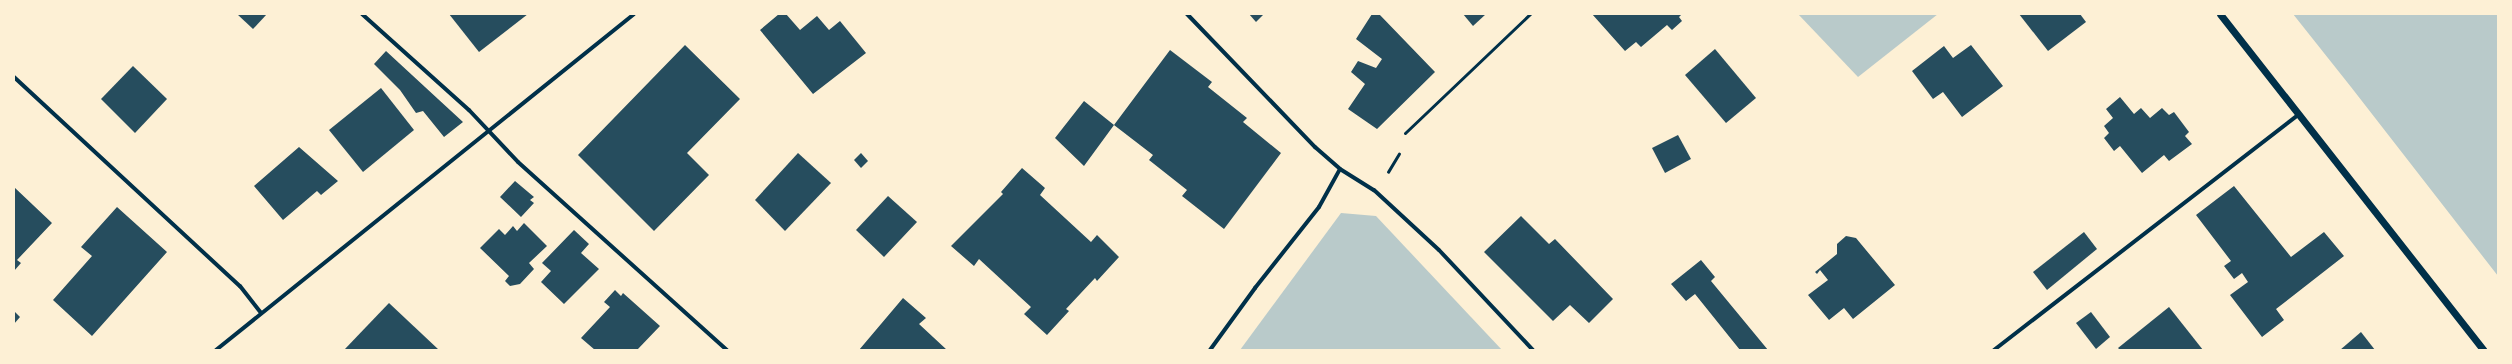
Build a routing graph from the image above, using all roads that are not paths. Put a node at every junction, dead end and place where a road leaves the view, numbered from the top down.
1 (362, 14) edge
2 (634, 14) edge
3 (1187, 14) edge
4 (1530, 14) edge
5 (2220, 14) edge
6 (14, 77) edge
7 (2298, 115) junction
8 (489, 131) junction
9 (1405, 133) road end
10 (1340, 169) junction
11 (261, 313) junction
12 (216, 350) edge
13 (727, 350) edge
14 (1210, 350) edge
15 (1533, 350) edge
16 (1994, 350) edge
17 (2483, 350) edge

1 - 8 street
2 - 8 street
3 - 10 street
4 - 9 lane
5 - 7 street
6 - 11 street
7 - 16 street
7 - 17 street
8 - 11 street
8 - 13 street
10 - 14 street
10 - 15 street
11 - 12 street

